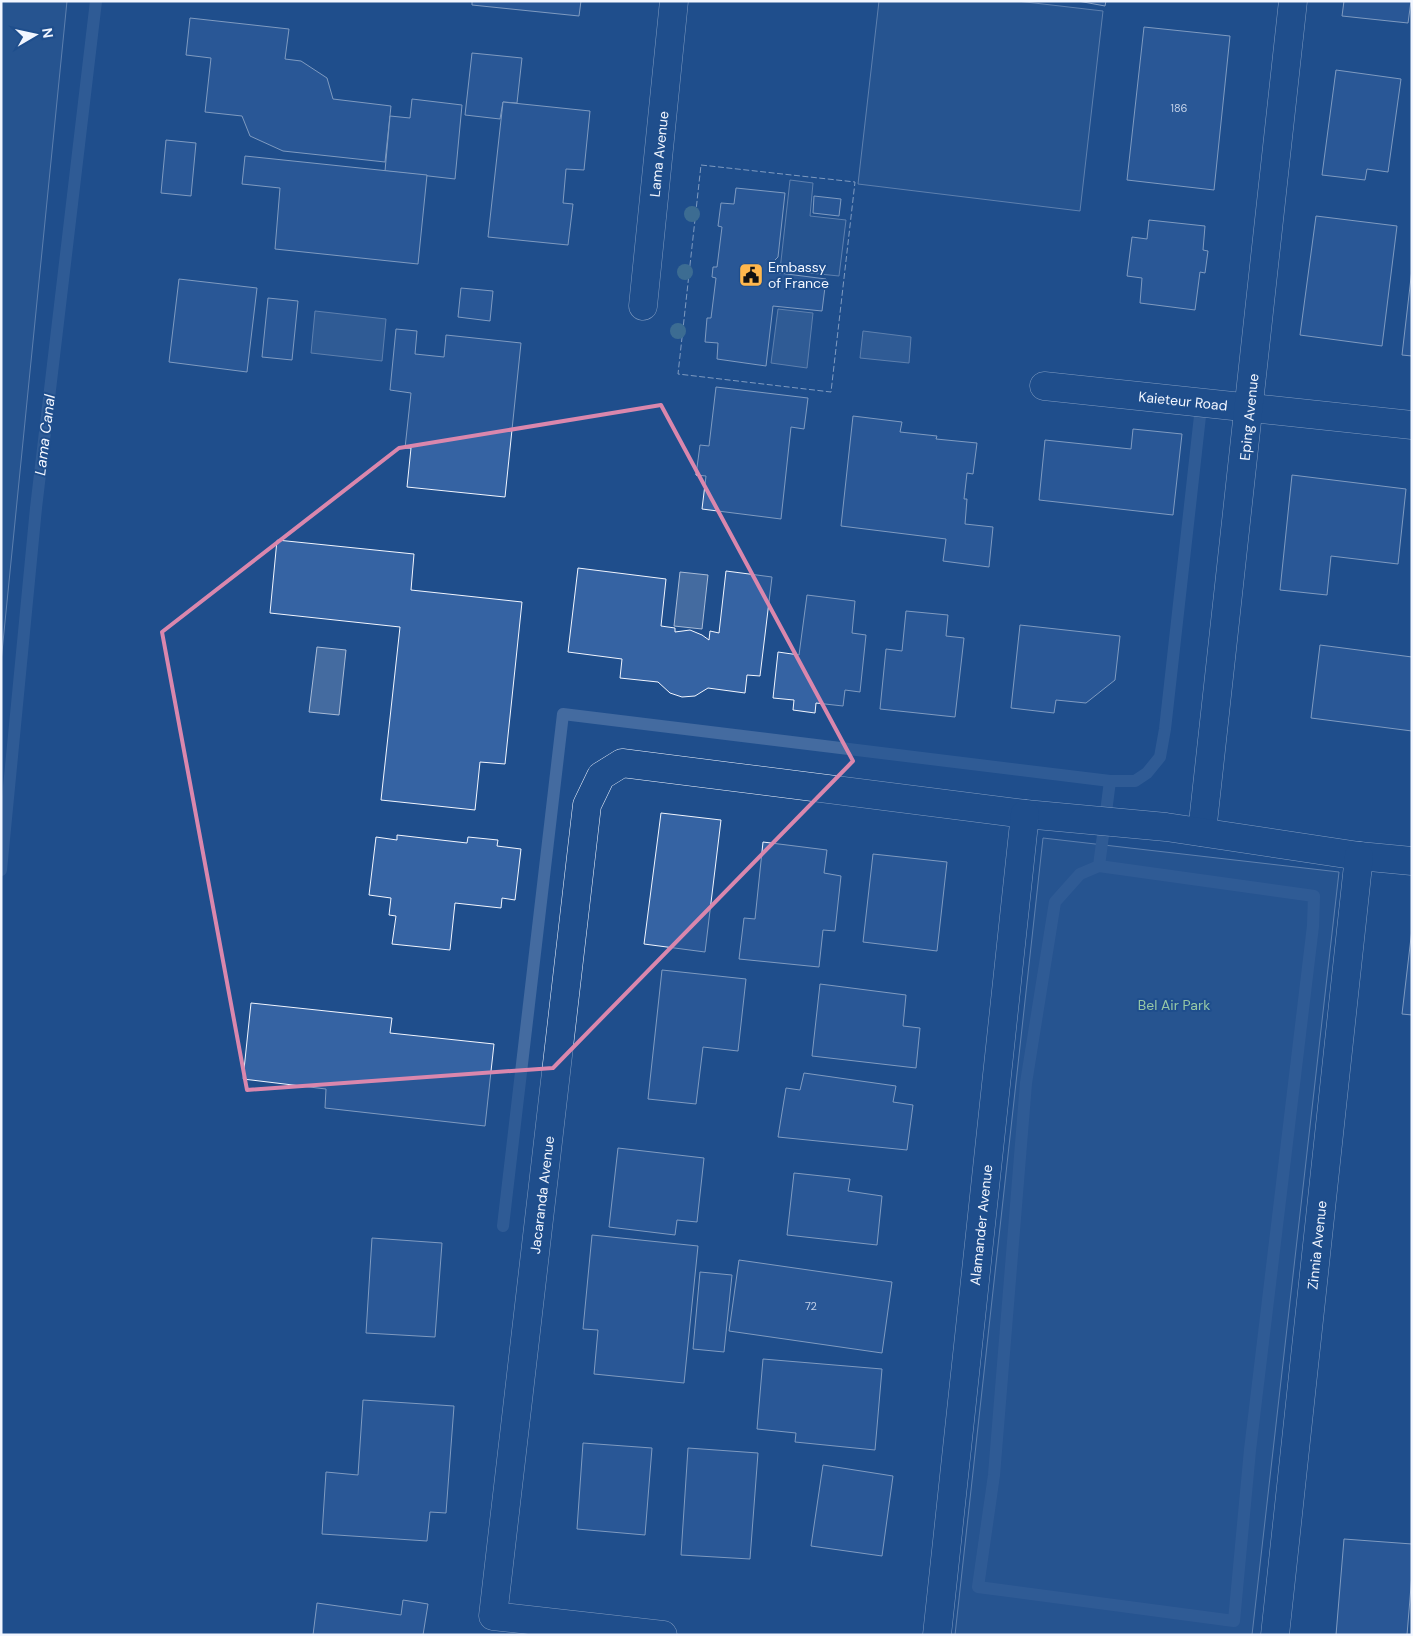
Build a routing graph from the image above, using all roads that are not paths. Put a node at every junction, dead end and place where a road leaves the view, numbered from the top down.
1 (674, 1) edge
2 (1294, 1) edge
3 (643, 306) dead end
4 (1044, 386) dead end
5 (1250, 408) junction
6 (1412, 424) edge
7 (1025, 814) junction
8 (1202, 832) junction
9 (1359, 856) junction
10 (1412, 861) edge
11 (663, 1635) edge
12 (937, 1635) edge
13 (1275, 1635) edge

1 - 3 street, Lama Avenue
2 - 5 street, Eping Avenue
4 - 5 street, Kaieteur Road
5 - 6 street, Kaieteur Road
5 - 8 street, Eping Avenue
7 - 8 street
7 - 11 street, Jacaranda Avenue
7 - 12 street, Alamander Avenue
8 - 9 street
9 - 10 street
9 - 13 street, Zinnia Avenue

